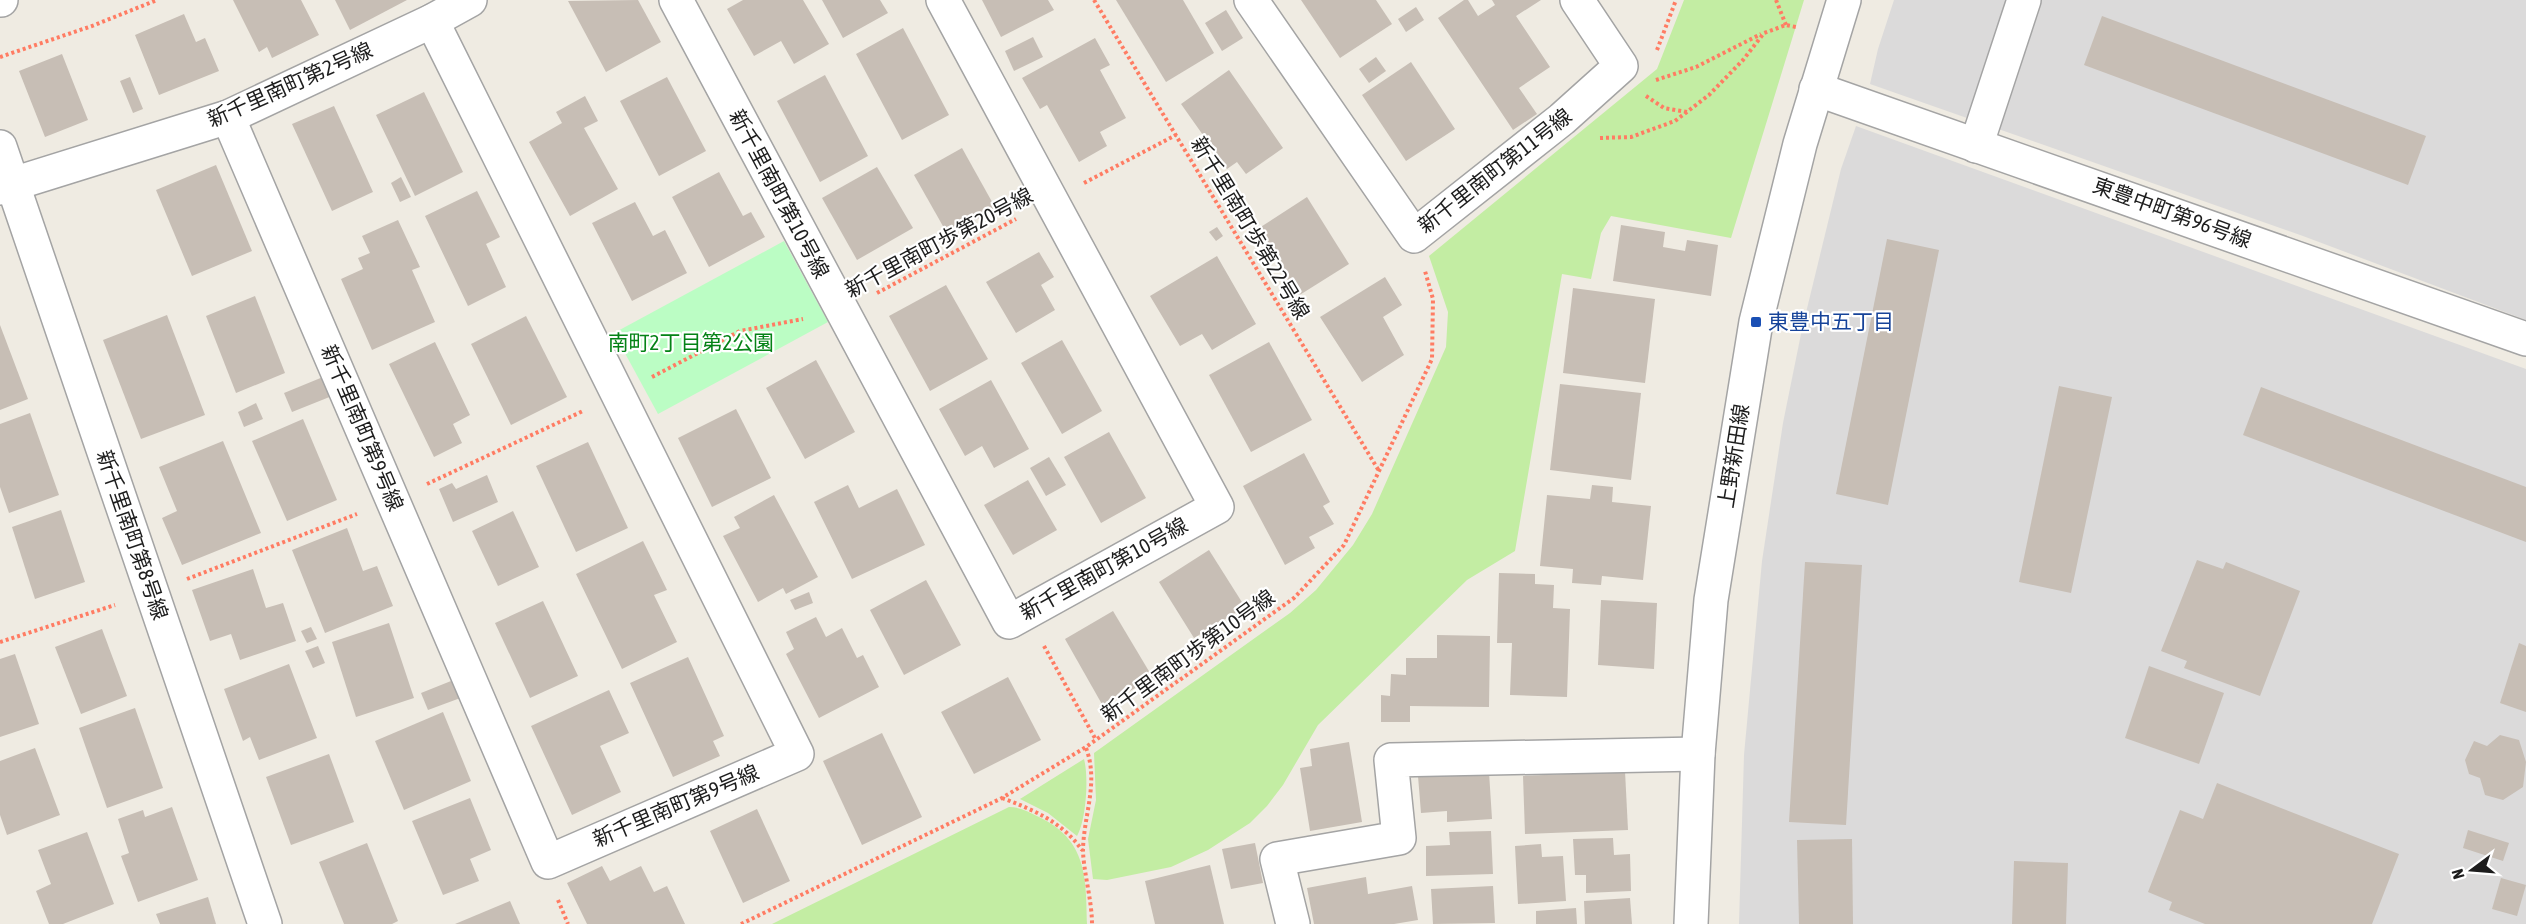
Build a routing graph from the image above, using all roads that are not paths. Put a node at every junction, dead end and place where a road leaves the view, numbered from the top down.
1 (470, 0) edge
2 (676, 0) edge
3 (943, 0) edge
4 (1251, 0) edge
5 (1577, 0) edge
6 (1844, 0) edge
7 (2024, 0) edge
8 (432, 21) junction
9 (1816, 89) junction
10 (228, 117) junction
11 (1976, 146) junction
12 (0, 147) edge
13 (7, 186) edge
14 (2526, 339) edge
15 (1698, 754) junction
16 (265, 924) edge
17 (1293, 924) edge
18 (1691, 924) edge

1 - 8 street, 新千里南町第2号線
2 - 3 street, 新千里南町第10号線
4 - 5 street, 新千里南町第11号線
6 - 9 street, 上野新田線
7 - 11 street
8 - 10 street, 新千里南町第2号線
8 - 10 street, 新千里南町第9号線
9 - 11 street, 東豊中町第96号線
9 - 15 street, 上野新田線
10 - 13 street, 新千里南町第2号線
11 - 14 street, 東豊中町第96号線
12 - 13 street, 新千里南町第8号線
13 - 16 street, 新千里南町第8号線
15 - 17 street
15 - 18 street, 上野新田線

